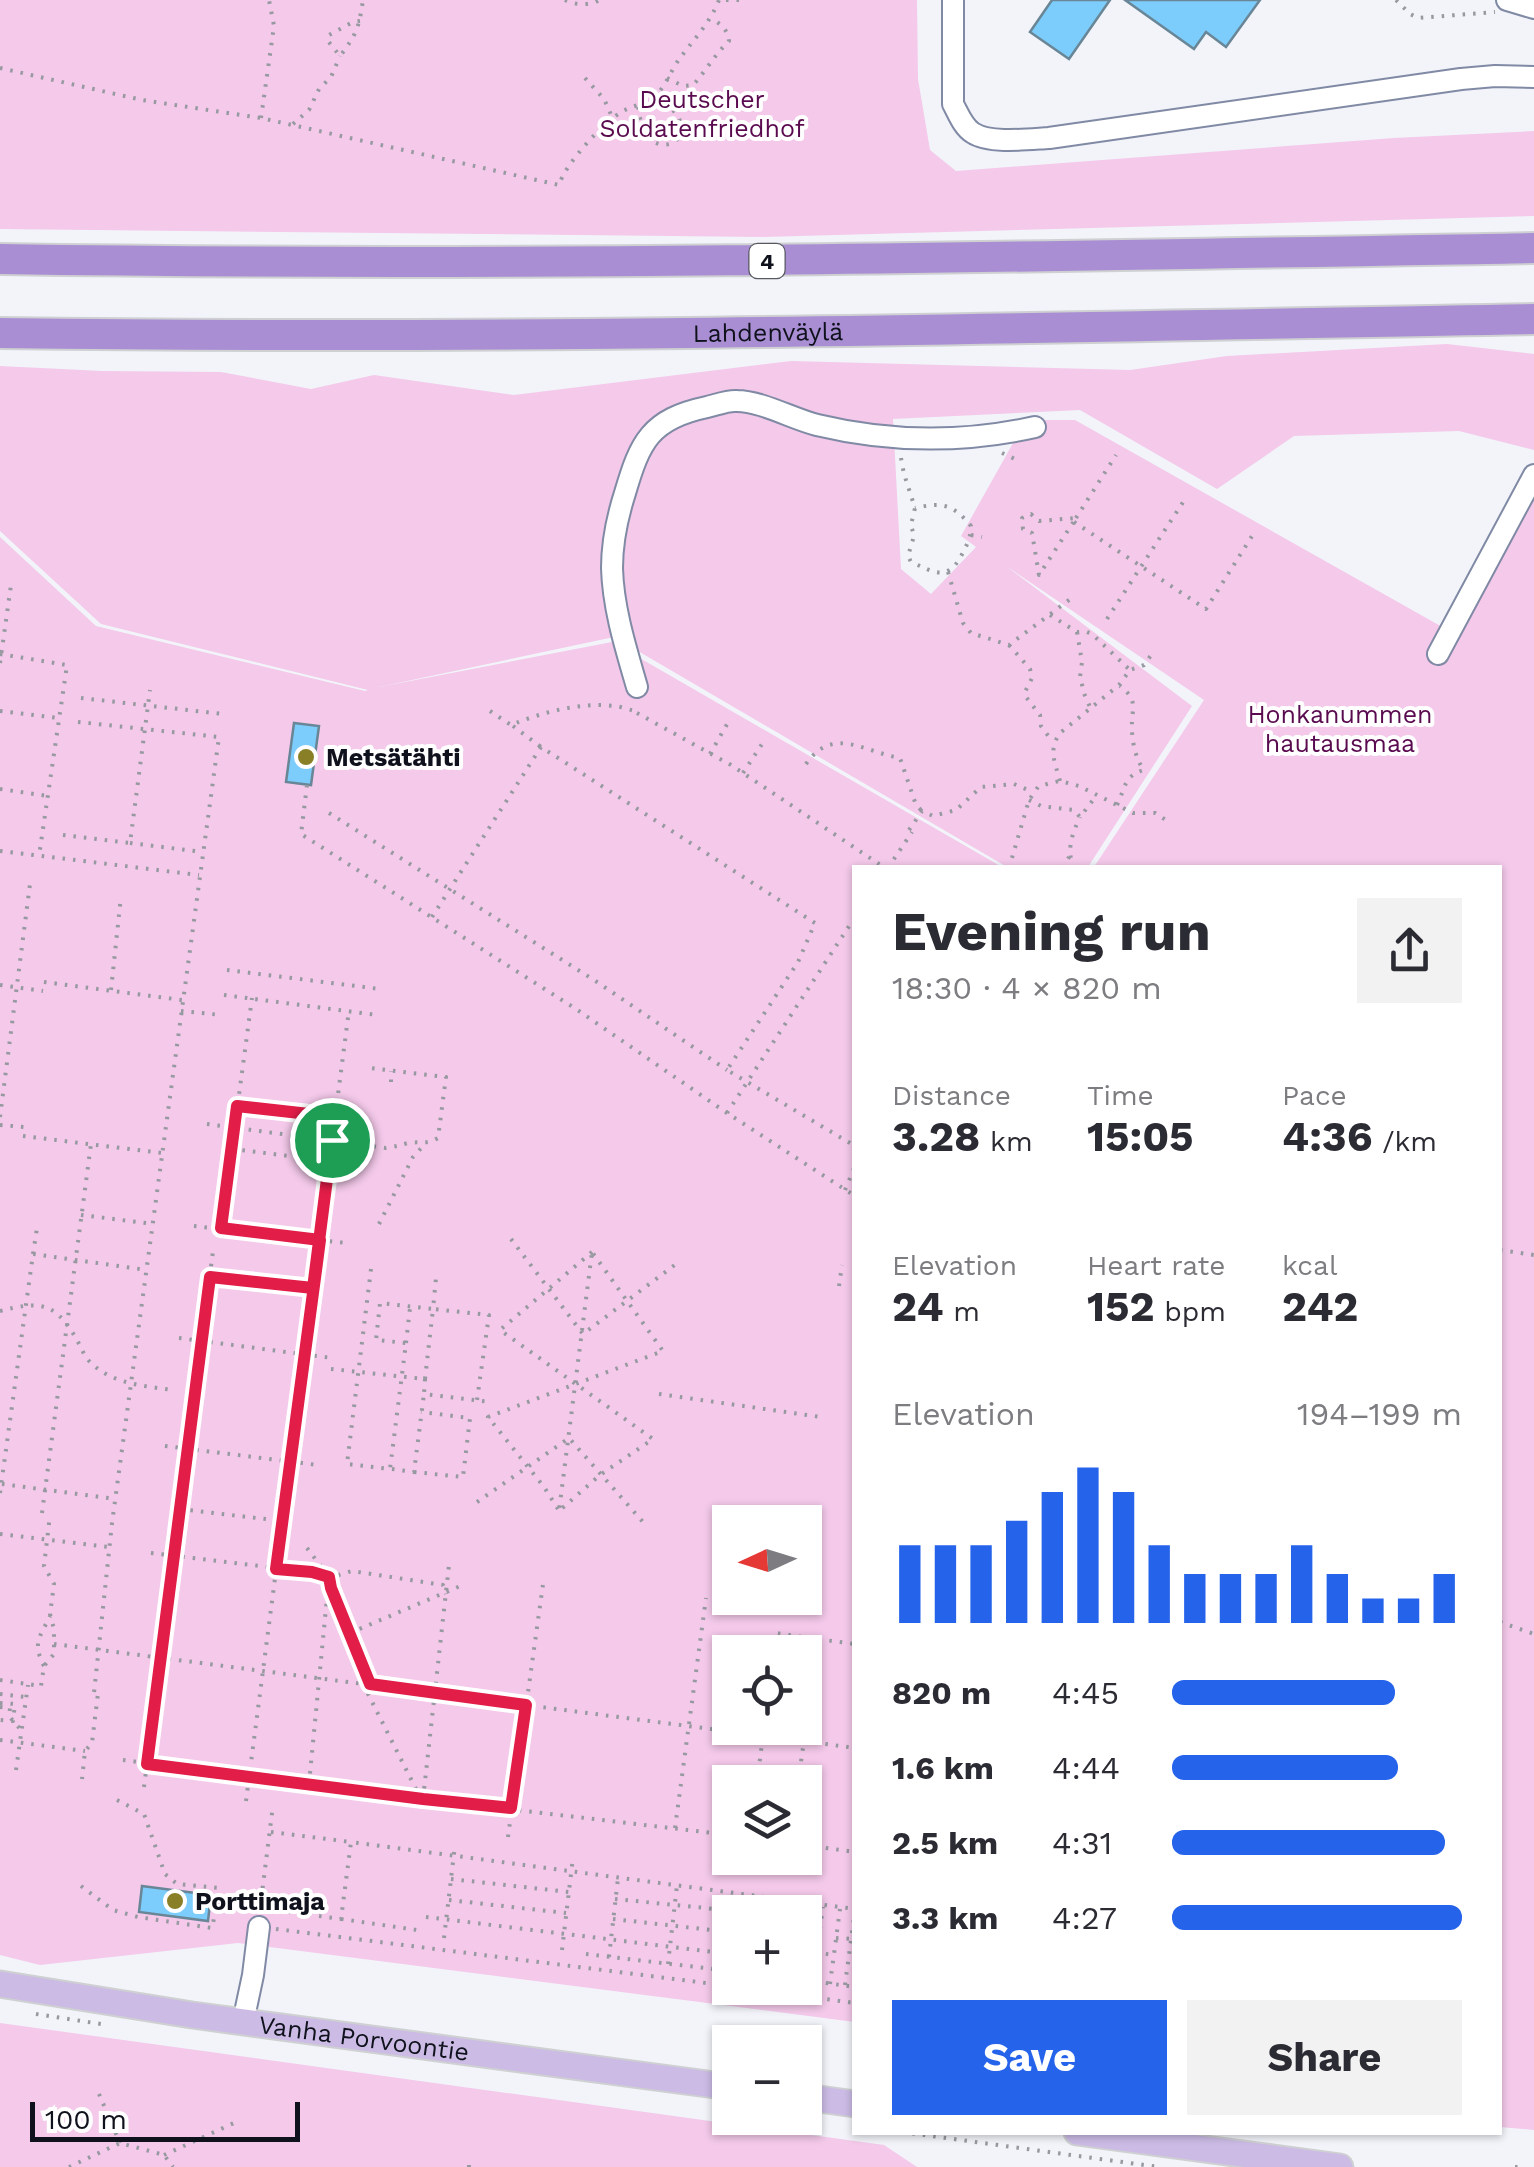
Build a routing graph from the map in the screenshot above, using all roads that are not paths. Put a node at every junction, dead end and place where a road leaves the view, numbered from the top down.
1 (953, 0) edge
2 (1502, 6) edge
3 (1534, 8) edge
4 (1534, 76) edge
5 (1534, 248) edge
6 (0, 258) edge
7 (1534, 320) edge
8 (0, 333) edge
9 (1035, 427) dead end
10 (1534, 474) edge
11 (1438, 654) dead end
12 (638, 687) road end
13 (260, 1918) road end
14 (0, 1984) edge
15 (243, 2022) junction
16 (712, 2085) edge
17 (822, 2099) edge
18 (852, 2104) edge
19 (1100, 2135) edge
20 (1340, 2167) edge

1 - 4 lane
2 - 3 lane
5 - 6 highway, 4
7 - 8 highway, Lahdenväylä
9 - 12 lane
10 - 11 lane
13 - 15 lane
14 - 15 main road, Vanha Porvoontie
15 - 16 main road, Vanha Porvoontie
17 - 18 main road
19 - 20 main road

